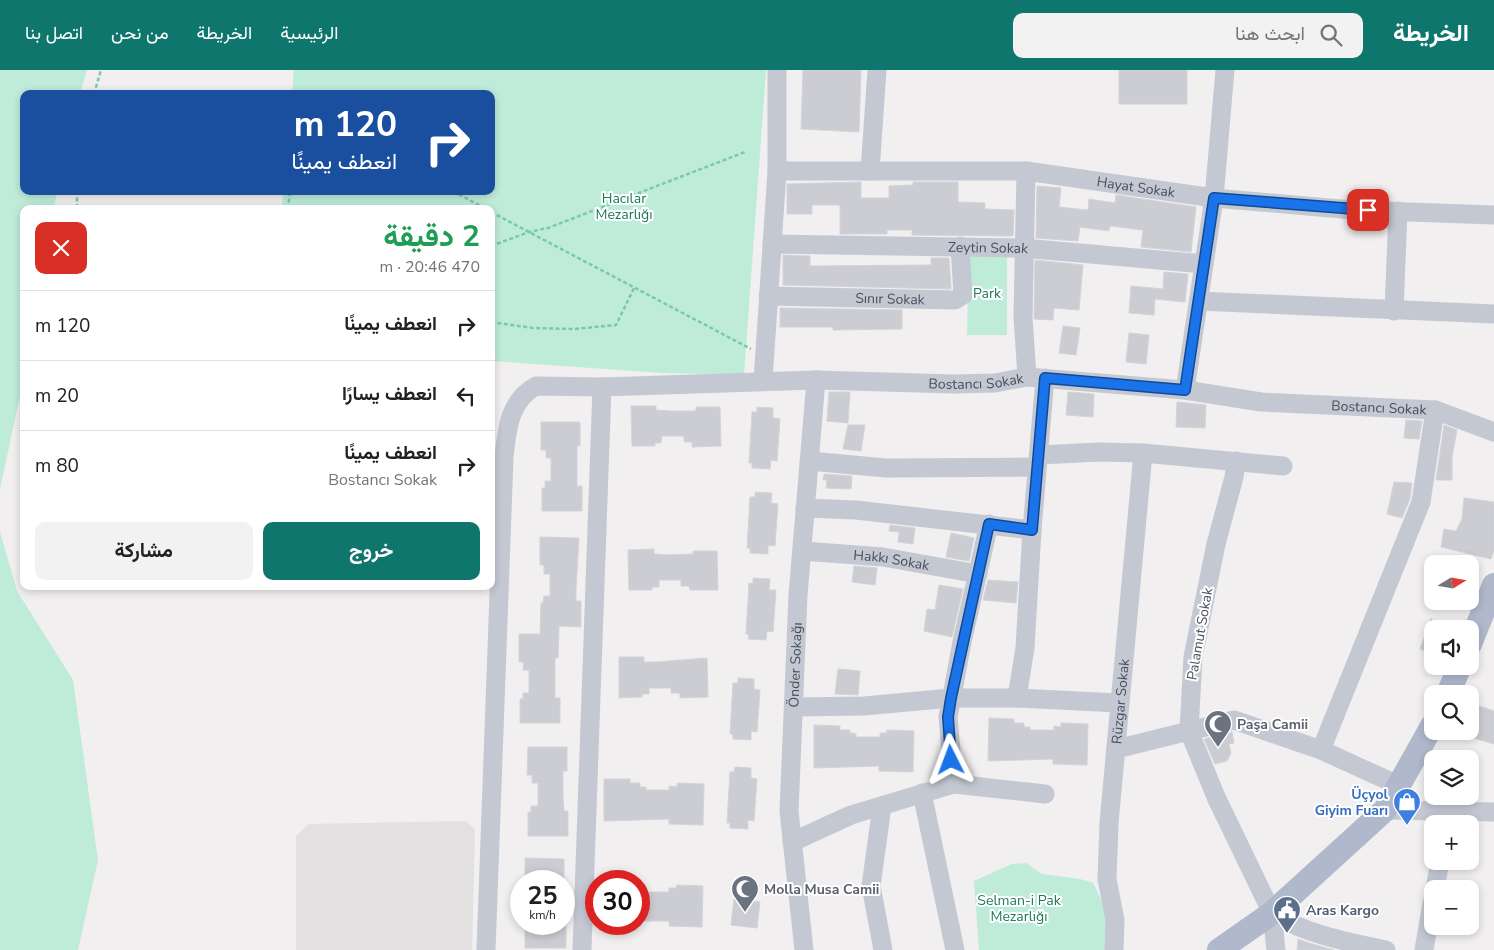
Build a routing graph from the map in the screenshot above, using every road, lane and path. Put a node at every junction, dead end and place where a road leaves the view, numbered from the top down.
1 (101, 70) edge
2 (777, 70) edge
3 (877, 70) edge
4 (1224, 70) edge
5 (95, 90) edge
6 (745, 152) dead end
7 (777, 171) junction
8 (870, 171) junction
9 (1026, 171) junction
10 (460, 195) edge
11 (1214, 198) junction
12 (479, 205) edge
13 (1398, 212) junction
14 (495, 214) edge
15 (1494, 215) edge
16 (529, 232) junction
17 (772, 244) junction
18 (495, 245) edge
19 (960, 246) junction
20 (1023, 248) junction
21 (1204, 264) junction
22 (634, 288) junction
23 (768, 296) junction
24 (1199, 301) junction
25 (1394, 311) junction
26 (1494, 314) edge
27 (495, 323) edge
28 (765, 356) junction
29 (1036, 378) junction
30 (816, 380) junction
31 (763, 381) junction
32 (602, 387) junction
33 (1185, 390) junction
34 (1435, 410) junction
35 (1494, 432) edge
36 (1143, 453) junction
37 (810, 461) junction
38 (1038, 461) junction
39 (1236, 461) junction
40 (1283, 466) dead end
41 (806, 508) junction
42 (989, 524) junction
43 (1032, 530) junction
44 (803, 551) junction
45 (978, 574) junction
46 (1494, 585) edge
47 (1479, 622) edge
48 (951, 698) junction
49 (1017, 698) junction
50 (1119, 703) junction
51 (794, 707) junction
52 (1189, 731) junction
53 (1424, 740) edge
54 (1116, 749) junction
55 (1321, 750) junction
56 (954, 784) junction
57 (1398, 785) junction
58 (922, 793) junction
59 (1044, 794) dead end
60 (882, 806) junction
61 (1385, 810) junction
62 (1494, 812) edge
63 (1424, 815) edge
64 (1471, 815) edge
65 (792, 842) junction
66 (1272, 913) junction
67 (1426, 935) edge
68 (1346, 946) edge
69 (486, 950) edge
70 (582, 950) edge
71 (804, 950) edge
72 (883, 950) edge
73 (955, 950) edge
74 (1114, 950) edge
75 (1219, 950) edge
76 (1276, 950) edge
77 (1386, 950) edge
78 (1424, 950) edge

1 - 5 path
2 - 7 street
3 - 8 street
4 - 11 street
6 - 16 path
7 - 8 street, Hayat Sokak
7 - 17 street
8 - 9 street, Hayat Sokak
9 - 11 street, Hayat Sokak
9 - 20 street
10 - 12 path
11 - 13 street, Hayat Sokak
11 - 21 street
13 - 15 street, Hayat Sokak
13 - 25 street
14 - 16 path
16 - 18 path
16 - 22 path
17 - 19 street, Zeytin Sokak
17 - 23 street
19 - 20 street, Zeytin Sokak
19 - 23 street, Sınır Sokak
20 - 21 street, Zeytin Sokak
20 - 29 street
21 - 24 street
22 - 27 path
22 - 28 path
23 - 28 street
24 - 25 street
24 - 33 street
25 - 26 street
28 - 31 street
29 - 30 street, Bostancı Sokak
29 - 33 street, Bostancı Sokak
29 - 38 street
30 - 31 street, Bostancı Sokak
30 - 37 street, Önder Sokağı
31 - 32 street, Bostancı Sokak
32 - 69 street, Bostancı Sokak
32 - 70 street
33 - 34 street, Bostancı Sokak
34 - 35 street, Bostancı Sokak
34 - 55 street
36 - 38 street
36 - 39 street
36 - 50 street, Rüzgar Sokak
37 - 38 street
37 - 41 street, Önder Sokağı
38 - 43 street
39 - 40 street
39 - 52 street, Palamut Sokak
41 - 42 street
41 - 44 street, Önder Sokağı
42 - 43 street
42 - 45 street
43 - 49 street
44 - 45 street, Hakkı Sokak
44 - 51 street, Önder Sokağı
45 - 48 street
46 - 47 main road
48 - 49 street
48 - 51 street
48 - 56 street
49 - 50 street
50 - 54 street, Rüzgar Sokak
51 - 65 street, Önder Sokağı
52 - 54 street
52 - 55 street
52 - 66 street, Palamut Sokak
53 - 57 main road
54 - 74 street, Rüzgar Sokak
55 - 57 street
56 - 58 street
56 - 59 street
57 - 61 main road
58 - 60 street
58 - 73 street
60 - 65 street
60 - 72 street
61 - 63 street
61 - 66 main road
62 - 64 street
65 - 71 street, Önder Sokağı
66 - 68 street
66 - 75 main road
66 - 76 street, Palamut Sokak
67 - 78 street
68 - 77 street

